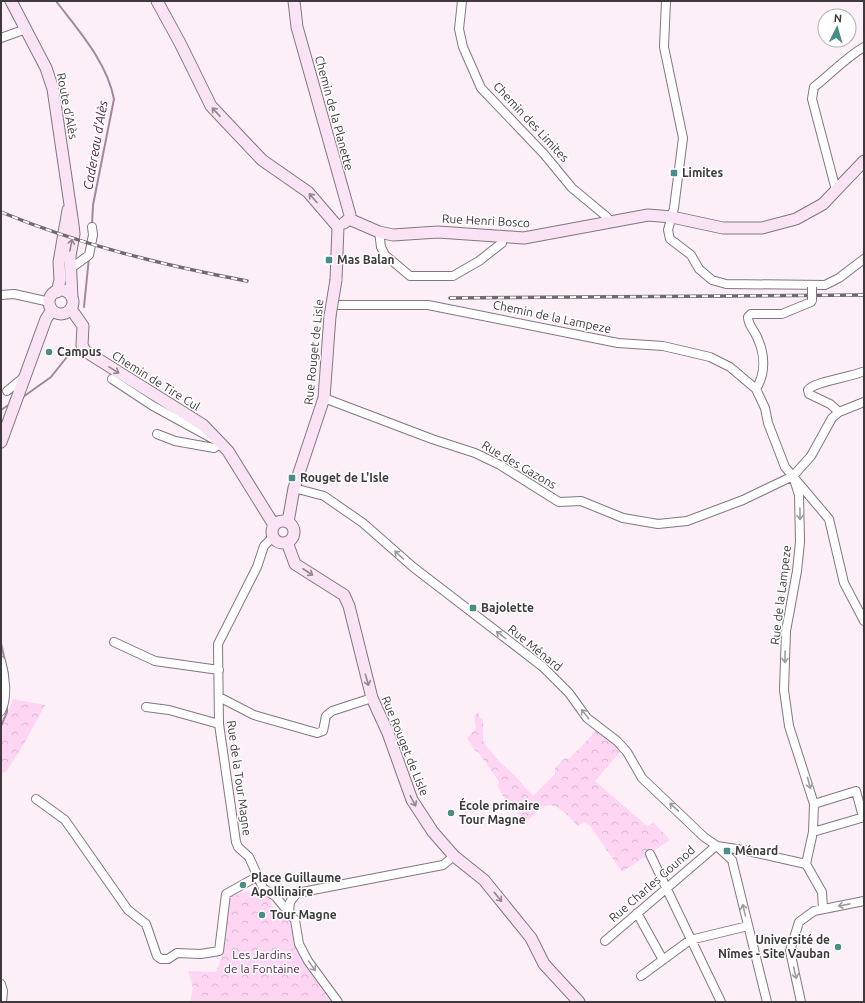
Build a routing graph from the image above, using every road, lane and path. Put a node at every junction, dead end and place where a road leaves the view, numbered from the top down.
1 (12, 1) edge
2 (157, 1) edge
3 (294, 1) edge
4 (462, 1) edge
5 (666, 1) edge
6 (26, 29) junction
7 (1, 38) edge
8 (864, 47) edge
9 (864, 161) edge
10 (836, 190) junction
11 (69, 200) junction
12 (672, 217) junction
13 (349, 219) junction
14 (609, 222) junction
15 (92, 227) dead end
16 (338, 227) junction
17 (379, 232) junction
18 (503, 237) junction
19 (864, 259) edge
20 (70, 269) junction
21 (812, 286) junction
22 (56, 292) junction
23 (1, 295) edge
24 (72, 304) junction
25 (51, 306) junction
26 (331, 310) junction
27 (862, 372) dead end
28 (24, 380) junction
29 (112, 380) dead end
30 (756, 389) junction
31 (7, 391) dead end
32 (324, 398) junction
33 (864, 402) edge
34 (839, 412) junction
35 (157, 434) dead end
36 (1, 442) edge
37 (225, 447) junction
38 (793, 476) junction
39 (294, 488) junction
40 (288, 522) junction
41 (274, 525) junction
42 (273, 537) junction
43 (286, 542) junction
44 (864, 621) edge
45 (114, 642) dead end
46 (1, 661) edge
47 (219, 670) junction
48 (219, 697) junction
49 (372, 698) junction
50 (146, 707) dead end
51 (1, 711) edge
52 (219, 724) junction
53 (36, 799) dead end
54 (814, 804) junction
55 (863, 817) edge
56 (813, 832) junction
57 (716, 846) junction
58 (734, 848) junction
59 (650, 854) dead end
60 (454, 856) junction
61 (732, 860) junction
62 (806, 864) junction
63 (258, 876) junction
64 (666, 888) junction
65 (864, 901) edge
66 (823, 909) junction
67 (289, 912) junction
68 (637, 913) junction
69 (748, 926) junction
70 (690, 940) junction
71 (605, 941) dead end
72 (663, 960) junction
73 (641, 976) dead end
74 (1, 984) edge
75 (2, 1002) edge
76 (338, 1002) edge
77 (579, 1002) edge
78 (721, 1002) edge
79 (767, 1002) edge
80 (802, 1002) edge

1 - 6 street, Route d'Alès
16 -> 2 street
3 - 13 street, Chemin de la Planette
4 - 14 street, Chemin des Limites
5 - 12 street
6 - 7 street
6 - 11 street, Route d'Alès
8 - 10 street
9 - 10 street
10 - 12 street
20 -> 11 street, Route d'Alès
11 - 22 street, Route d'Alès
12 - 14 street, Rue Henri Bosco
12 - 21 street
13 - 16 street
13 - 17 street, Rue Henri Bosco
14 - 18 street, Rue Henri Bosco
15 - 20 street
16 - 26 street, Rue Rouget de Lisle, bridge
17 - 18 street, Rue Henri Bosco
17 - 18 street
19 - 21 street
20 - 24 street, Route d'Alès
21 - 30 street, bridge
22 - 24 street
22 - 25 street
23 - 25 street
24 - 25 street
24 -> 37 street, Chemin de Tire Cul
25 - 28 street
26 - 30 street, Chemin de la Lampeze
26 - 32 street, Rue Rouget de Lisle
27 - 34 street
28 - 31 street
28 - 36 street
29 - 37 street
30 - 38 street
32 - 38 street, Rue des Gazons
32 - 39 street, Rue Rouget de Lisle
33 - 34 street
34 - 38 street
35 - 37 street
37 - 41 street, Chemin de Tire Cul
38 - 44 street
38 -> 54 street, Rue de la Lampeze
39 - 40 street, Rue Rouget de Lisle
57 -> 39 street, Rue Ménard
40 - 41 street
40 - 43 street
41 - 42 street
42 - 43 street
42 - 47 street, Rue de la Tour Magne
43 -> 49 street, Rue Rouget de Lisle
45 - 47 street
46 - 51 street
47 - 48 street, Rue de la Tour Magne
48 - 49 street
48 - 52 street, Rue de la Tour Magne
49 -> 60 street, Rue Rouget de Lisle
50 - 52 street
52 - 63 street, Rue de la Tour Magne
53 - 63 street
54 - 55 street
54 - 56 street, Rue de la Lampeze
55 - 56 street
56 - 62 street, Rue de la Lampeze
57 - 58 street
57 - 61 street, Rue Ménard
57 - 64 street, Rue Charles Gounod
58 - 61 street
58 - 62 street
59 - 64 street
60 - 67 street
60 -> 77 street, Rue Rouget de Lisle
69 -> 61 street
62 - 66 street
63 - 67 street, Rue de la Tour Magne
64 - 68 street, Rue Charles Gounod
64 - 70 street
65 -> 66 street
66 -> 80 street
67 -> 76 street, Rue de la Tour Magne
68 - 71 street, Rue Charles Gounod
68 - 72 street
69 - 70 street
69 - 79 street
70 - 72 street
70 - 78 street
72 - 73 street
74 - 75 street

